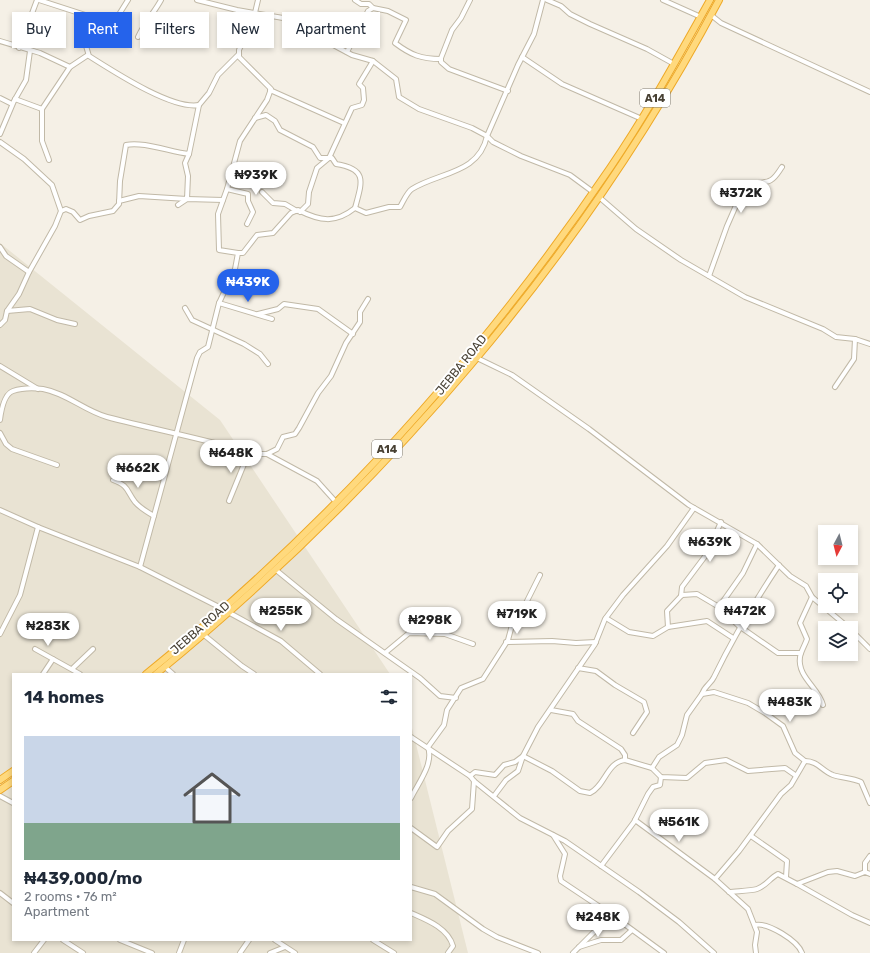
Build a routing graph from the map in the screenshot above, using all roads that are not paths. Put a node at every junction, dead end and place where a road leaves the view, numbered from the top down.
1 (38, 0) edge
2 (128, 0) edge
3 (161, 0) edge
4 (197, 0) edge
5 (258, 0) edge
6 (355, 0) edge
7 (470, 0) edge
8 (543, 0) edge
9 (547, 0) edge
10 (663, 0) edge
11 (710, 0) edge
12 (719, 0) edge
13 (361, 4) junction
14 (373, 8) junction
15 (368, 11) junction
16 (33, 12) edge
17 (76, 12) edge
18 (120, 12) edge
19 (250, 12) edge
20 (254, 12) edge
21 (711, 15) junction
22 (274, 16) edge
23 (701, 17) junction
24 (138, 37) dead end
25 (0, 41) edge
26 (12, 45) edge
27 (19, 48) edge
28 (86, 48) edge
29 (239, 48) edge
30 (30, 51) junction
31 (347, 52) junction
32 (239, 54) junction
33 (88, 55) junction
34 (522, 57) junction
35 (441, 59) junction
36 (373, 61) junction
37 (674, 64) junction
38 (70, 67) junction
39 (270, 90) junction
40 (508, 91) junction
41 (870, 92) edge
42 (0, 98) edge
43 (15, 99) junction
44 (12, 104) junction
45 (200, 105) junction
46 (42, 109) junction
47 (255, 118) junction
48 (642, 118) junction
49 (344, 124) junction
50 (0, 134) edge
51 (488, 136) junction
52 (0, 142) edge
53 (189, 154) junction
54 (329, 158) junction
55 (48, 160) dead end
56 (782, 167) dead end
57 (227, 190) junction
58 (262, 192) dead end
59 (593, 192) junction
60 (599, 197) junction
61 (186, 199) junction
62 (223, 200) junction
63 (119, 201) junction
64 (178, 205) dead end
65 (355, 208) junction
66 (61, 211) junction
67 (299, 211) junction
68 (248, 224) dead end
69 (0, 247) edge
70 (238, 253) junction
71 (29, 272) junction
72 (709, 276) junction
73 (368, 298) dead end
74 (218, 303) junction
75 (185, 308) dead end
76 (7, 311) junction
77 (258, 314) junction
78 (272, 319) dead end
79 (75, 324) dead end
80 (0, 325) edge
81 (212, 330) junction
82 (353, 334) junction
83 (855, 339) junction
84 (870, 344) edge
85 (477, 358) junction
86 (268, 364) dead end
87 (0, 366) edge
88 (835, 387) dead end
89 (38, 389) junction
90 (0, 420) edge
91 (177, 432) junction
92 (0, 433) edge
93 (248, 452) junction
94 (267, 454) junction
95 (57, 465) dead end
96 (113, 480) dead end
97 (229, 501) dead end
98 (335, 501) junction
99 (694, 508) junction
100 (0, 510) edge
101 (154, 516) junction
102 (721, 522) junction
103 (38, 527) junction
104 (757, 544) junction
105 (778, 565) junction
106 (140, 567) junction
107 (276, 570) junction
108 (540, 574) dead end
109 (812, 596) junction
110 (681, 597) junction
111 (719, 607) junction
112 (226, 611) junction
113 (606, 618) junction
114 (841, 621) edge
115 (739, 626) junction
116 (668, 627) junction
117 (0, 634) edge
118 (204, 634) junction
119 (858, 637) edge
120 (733, 638) junction
121 (506, 642) junction
122 (596, 642) junction
123 (473, 644) dead end
124 (35, 649) dead end
125 (93, 649) dead end
126 (870, 649) edge
127 (386, 653) junction
128 (801, 653) junction
129 (53, 659) junction
130 (165, 667) junction
131 (578, 668) junction
132 (72, 669) junction
133 (45, 673) edge
134 (78, 673) edge
135 (147, 673) edge
136 (157, 673) edge
137 (172, 673) edge
138 (252, 673) edge
139 (319, 673) edge
140 (702, 694) junction
141 (456, 698) junction
142 (822, 705) dead end
143 (551, 710) junction
144 (633, 733) dead end
145 (412, 739) edge
146 (428, 747) junction
147 (523, 756) junction
148 (625, 760) junction
149 (805, 761) junction
150 (652, 768) junction
151 (12, 772) edge
152 (796, 775) junction
153 (470, 776) junction
154 (661, 777) junction
155 (0, 780) edge
156 (474, 781) junction
157 (12, 782) edge
158 (0, 790) edge
159 (0, 796) edge
160 (412, 796) edge
161 (494, 796) junction
162 (12, 802) edge
163 (870, 803) edge
164 (635, 820) junction
165 (412, 829) edge
166 (553, 835) junction
167 (751, 836) junction
168 (870, 856) edge
169 (601, 866) junction
170 (865, 872) junction
171 (870, 874) edge
172 (786, 877) junction
173 (715, 879) junction
174 (797, 884) junction
175 (412, 887) edge
176 (729, 892) junction
177 (0, 893) edge
178 (12, 902) edge
179 (412, 913) edge
180 (609, 913) junction
181 (870, 923) edge
182 (755, 925) junction
183 (632, 930) junction
184 (43, 941) edge
185 (65, 941) edge
186 (122, 941) edge
187 (184, 941) edge
188 (248, 941) edge
189 (278, 941) edge
190 (375, 941) edge
191 (285, 946) junction
192 (579, 947) junction
193 (34, 953) edge
194 (83, 953) edge
195 (152, 953) edge
196 (179, 953) edge
197 (240, 953) edge
198 (270, 953) edge
199 (295, 953) edge
200 (394, 953) edge
201 (448, 953) edge
202 (538, 953) edge
203 (573, 953) edge
204 (664, 953) edge
205 (714, 953) edge
206 (756, 953) edge
207 (802, 953) edge

1 - 16 street
1 - 17 street
2 - 18 street
3 - 24 street
4 - 19 street
5 - 20 street
6 - 13 street
7 - 35 street
8 - 34 street
9 - 37 street
10 - 23 street
11 - 23 highway, JEBBA ROAD / A14
12 - 21 highway
13 - 14 street
13 - 15 street
14 - 15 street
14 - 35 street
15 - 31 street
21 - 41 street
21 - 60 highway
22 - 31 street
23 - 37 highway, JEBBA ROAD / A14
25 - 26 street
27 - 30 street
28 - 33 street
29 - 32 street
30 - 38 street
30 - 43 street
31 - 36 street
32 - 39 street
32 - 45 street
33 - 38 street
33 - 45 street
34 - 40 street
34 - 48 street
35 - 40 street
36 - 49 street
36 - 51 street
37 - 48 highway, JEBBA ROAD / A14
38 - 46 street
39 - 47 street
39 - 49 street
40 - 51 street
42 - 44 street
43 - 44 street
43 - 46 street
44 - 50 street
45 - 53 street
46 - 55 street
47 - 54 street
47 - 57 street
48 - 59 highway, JEBBA ROAD / A14
49 - 54 street
51 - 59 street
51 - 65 street
52 - 66 street
53 - 61 street
53 - 63 street
54 - 65 street
54 - 67 street
56 - 72 street
57 - 62 street
57 - 68 street
58 - 67 street
59 - 98 highway, JEBBA ROAD / A14
60 - 72 street
60 - 85 highway
61 - 62 street
61 - 63 street
61 - 64 street
62 - 70 street
63 - 66 street
65 - 67 street
66 - 71 street
67 - 70 street
69 - 71 street
70 - 74 street
71 - 76 street
72 - 83 street
73 - 82 street
74 - 77 street
74 - 81 street
75 - 81 street
76 - 79 street
76 - 80 street
77 - 78 street
77 - 82 street
81 - 86 street
81 - 91 street
82 - 94 street
83 - 84 street
83 - 88 street
85 - 99 street
85 - 107 highway
87 - 89 street
89 - 90 street
89 - 91 street
91 - 93 street
91 - 101 street
92 - 95 street
93 - 94 street
93 - 97 street
94 - 98 street
96 - 101 street
98 - 112 highway, JEBBA ROAD / A14
99 - 102 street
99 - 113 street
100 - 103 street
101 - 106 street
102 - 104 street
102 - 110 street
103 - 106 street
103 - 117 street
104 - 105 street
104 - 111 street
105 - 109 street
105 - 115 street
106 - 112 street
107 - 112 highway
107 - 127 street
108 - 121 street
109 - 114 street
109 - 128 street
110 - 111 street
110 - 116 street
111 - 115 street
112 - 118 highway
112 - 135 highway, JEBBA ROAD / A14
112 - 139 street
113 - 116 street
113 - 122 street
115 - 120 street
115 - 128 street
116 - 120 street
118 - 130 highway
118 - 138 street
119 - 126 street
120 - 140 street
121 - 122 street
121 - 141 street
122 - 131 street
123 - 127 street
124 - 129 street
125 - 132 street
127 - 141 street
128 - 142 street
129 - 132 street
129 - 133 street
130 - 136 highway
130 - 137 street
131 - 143 street
131 - 144 street
132 - 134 street
140 - 149 street
140 - 150 street
141 - 146 street
143 - 147 street
143 - 148 street
145 - 146 street
146 - 153 street
146 - 160 street
147 - 148 street
147 - 153 street
147 - 161 street
148 - 150 street
149 - 152 street
149 - 163 street
150 - 154 street
151 - 155 highway
152 - 154 street
152 - 167 street
153 - 156 street
154 - 164 street
156 - 161 street
156 - 165 street
157 - 158 highway
159 - 162 street
161 - 166 street
164 - 169 street
164 - 173 street
166 - 169 street
166 - 180 street
167 - 172 street
167 - 173 street
168 - 170 street
169 - 205 street
170 - 171 street
170 - 174 street
172 - 174 street
172 - 176 street
173 - 176 street
174 - 181 street
175 - 202 street
176 - 182 street
177 - 178 street
179 - 201 street
180 - 183 street
180 - 192 street
182 - 206 street
182 - 207 street
183 - 192 street
183 - 204 street
184 - 193 street
185 - 194 street
186 - 195 street
187 - 196 street
188 - 197 street
189 - 191 street
190 - 200 street
191 - 198 street
191 - 199 street
192 - 203 street

